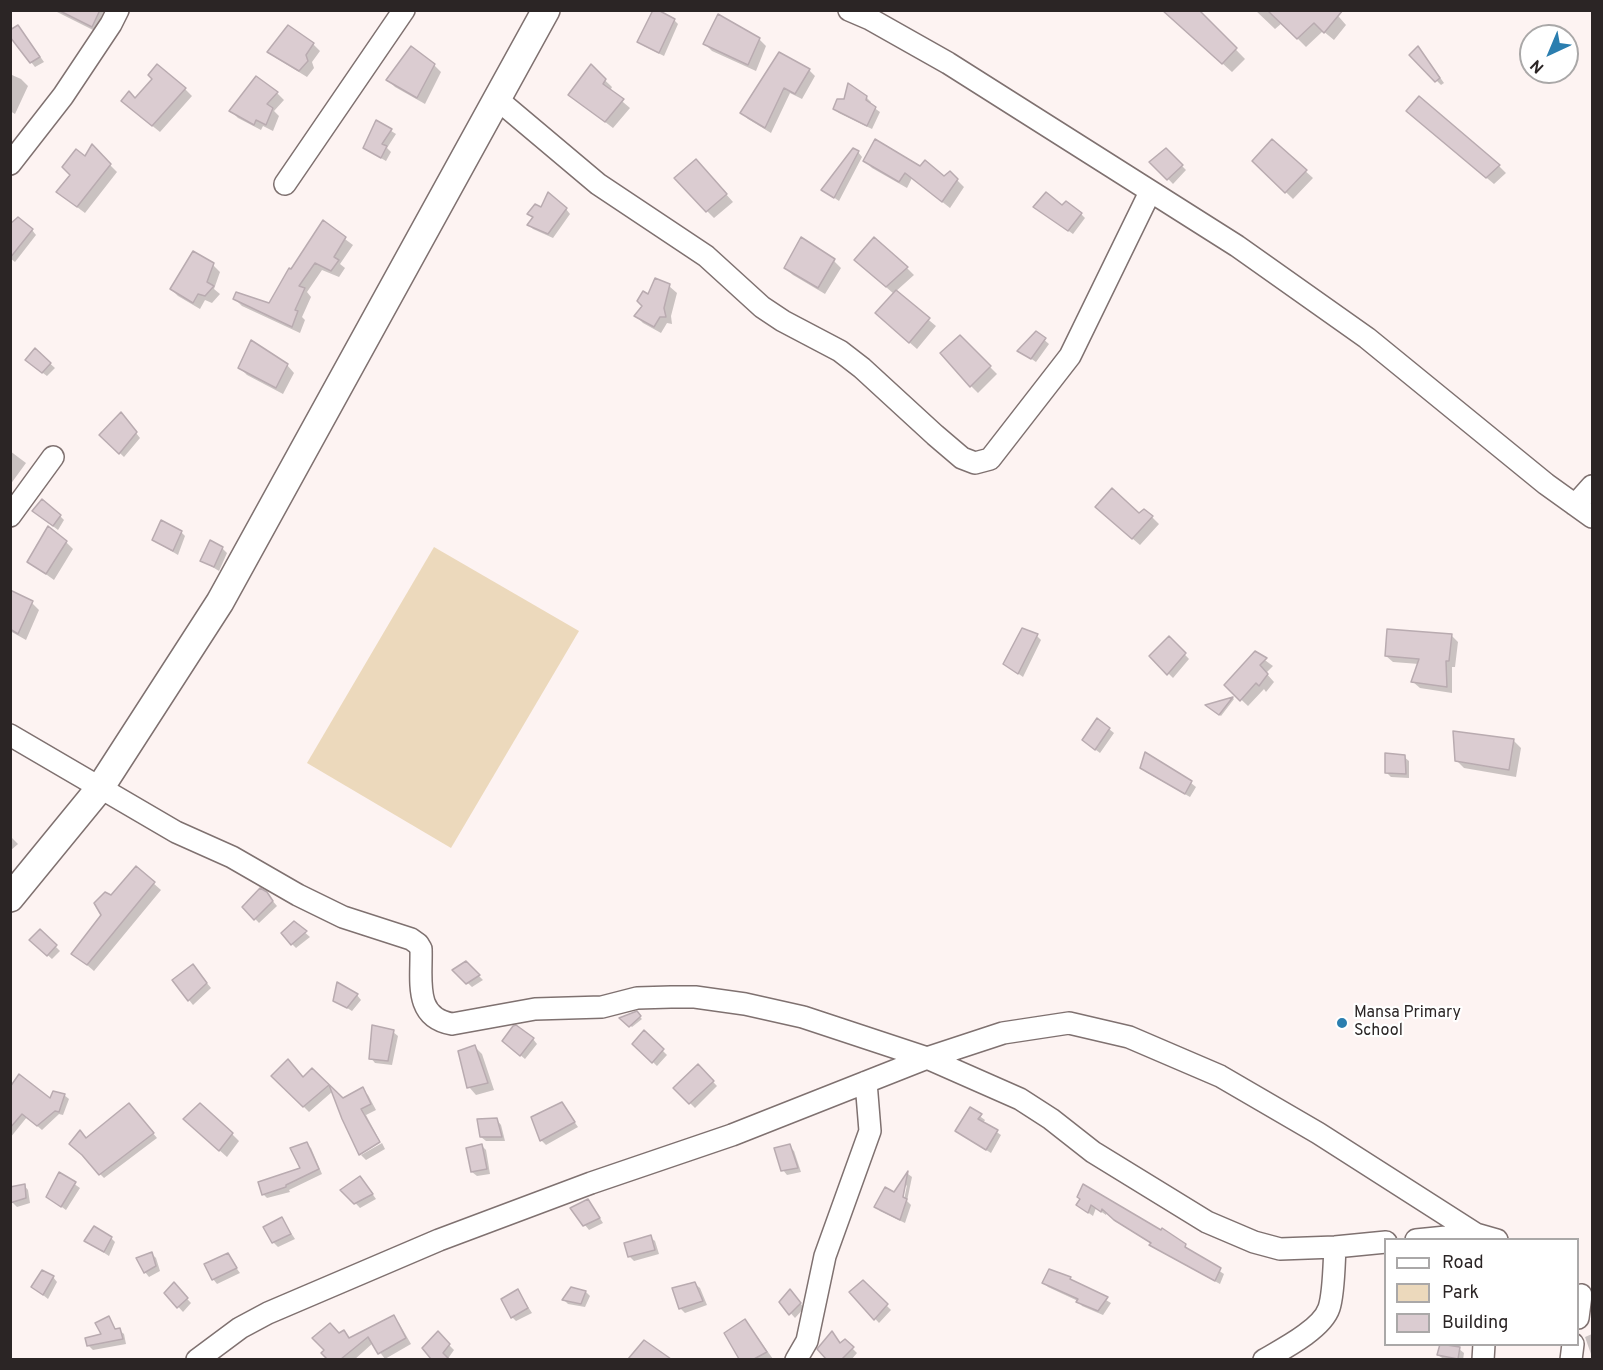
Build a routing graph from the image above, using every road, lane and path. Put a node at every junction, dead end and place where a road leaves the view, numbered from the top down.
1 (118, 10) edge
2 (404, 10) edge
3 (546, 10) edge
4 (849, 10) edge
5 (498, 99) junction
6 (10, 164) edge
7 (285, 184) dead end
8 (1150, 192) junction
9 (53, 457) dead end
10 (1593, 486) edge
11 (1575, 505) junction
12 (10, 516) edge
13 (1593, 517) edge
14 (10, 735) edge
15 (100, 789) junction
16 (10, 898) edge
17 (927, 1059) junction
18 (866, 1082) junction
19 (1491, 1238) edge
20 (1384, 1242) edge
21 (1335, 1247) junction
22 (1584, 1295) edge
23 (1579, 1314) edge
24 (198, 1359) edge
25 (796, 1359) edge
26 (1264, 1359) edge

1 - 6 street
2 - 7 street
3 - 5 main road
4 - 8 street
5 - 8 street
5 - 15 main road
8 - 11 street
9 - 12 street
10 - 11 street
11 - 13 street
14 - 15 street
15 - 16 main road
15 - 17 street
17 - 18 street
17 - 19 street
17 - 21 street
18 - 24 street
18 - 25 street
20 - 21 street
21 - 26 street
22 - 23 street

